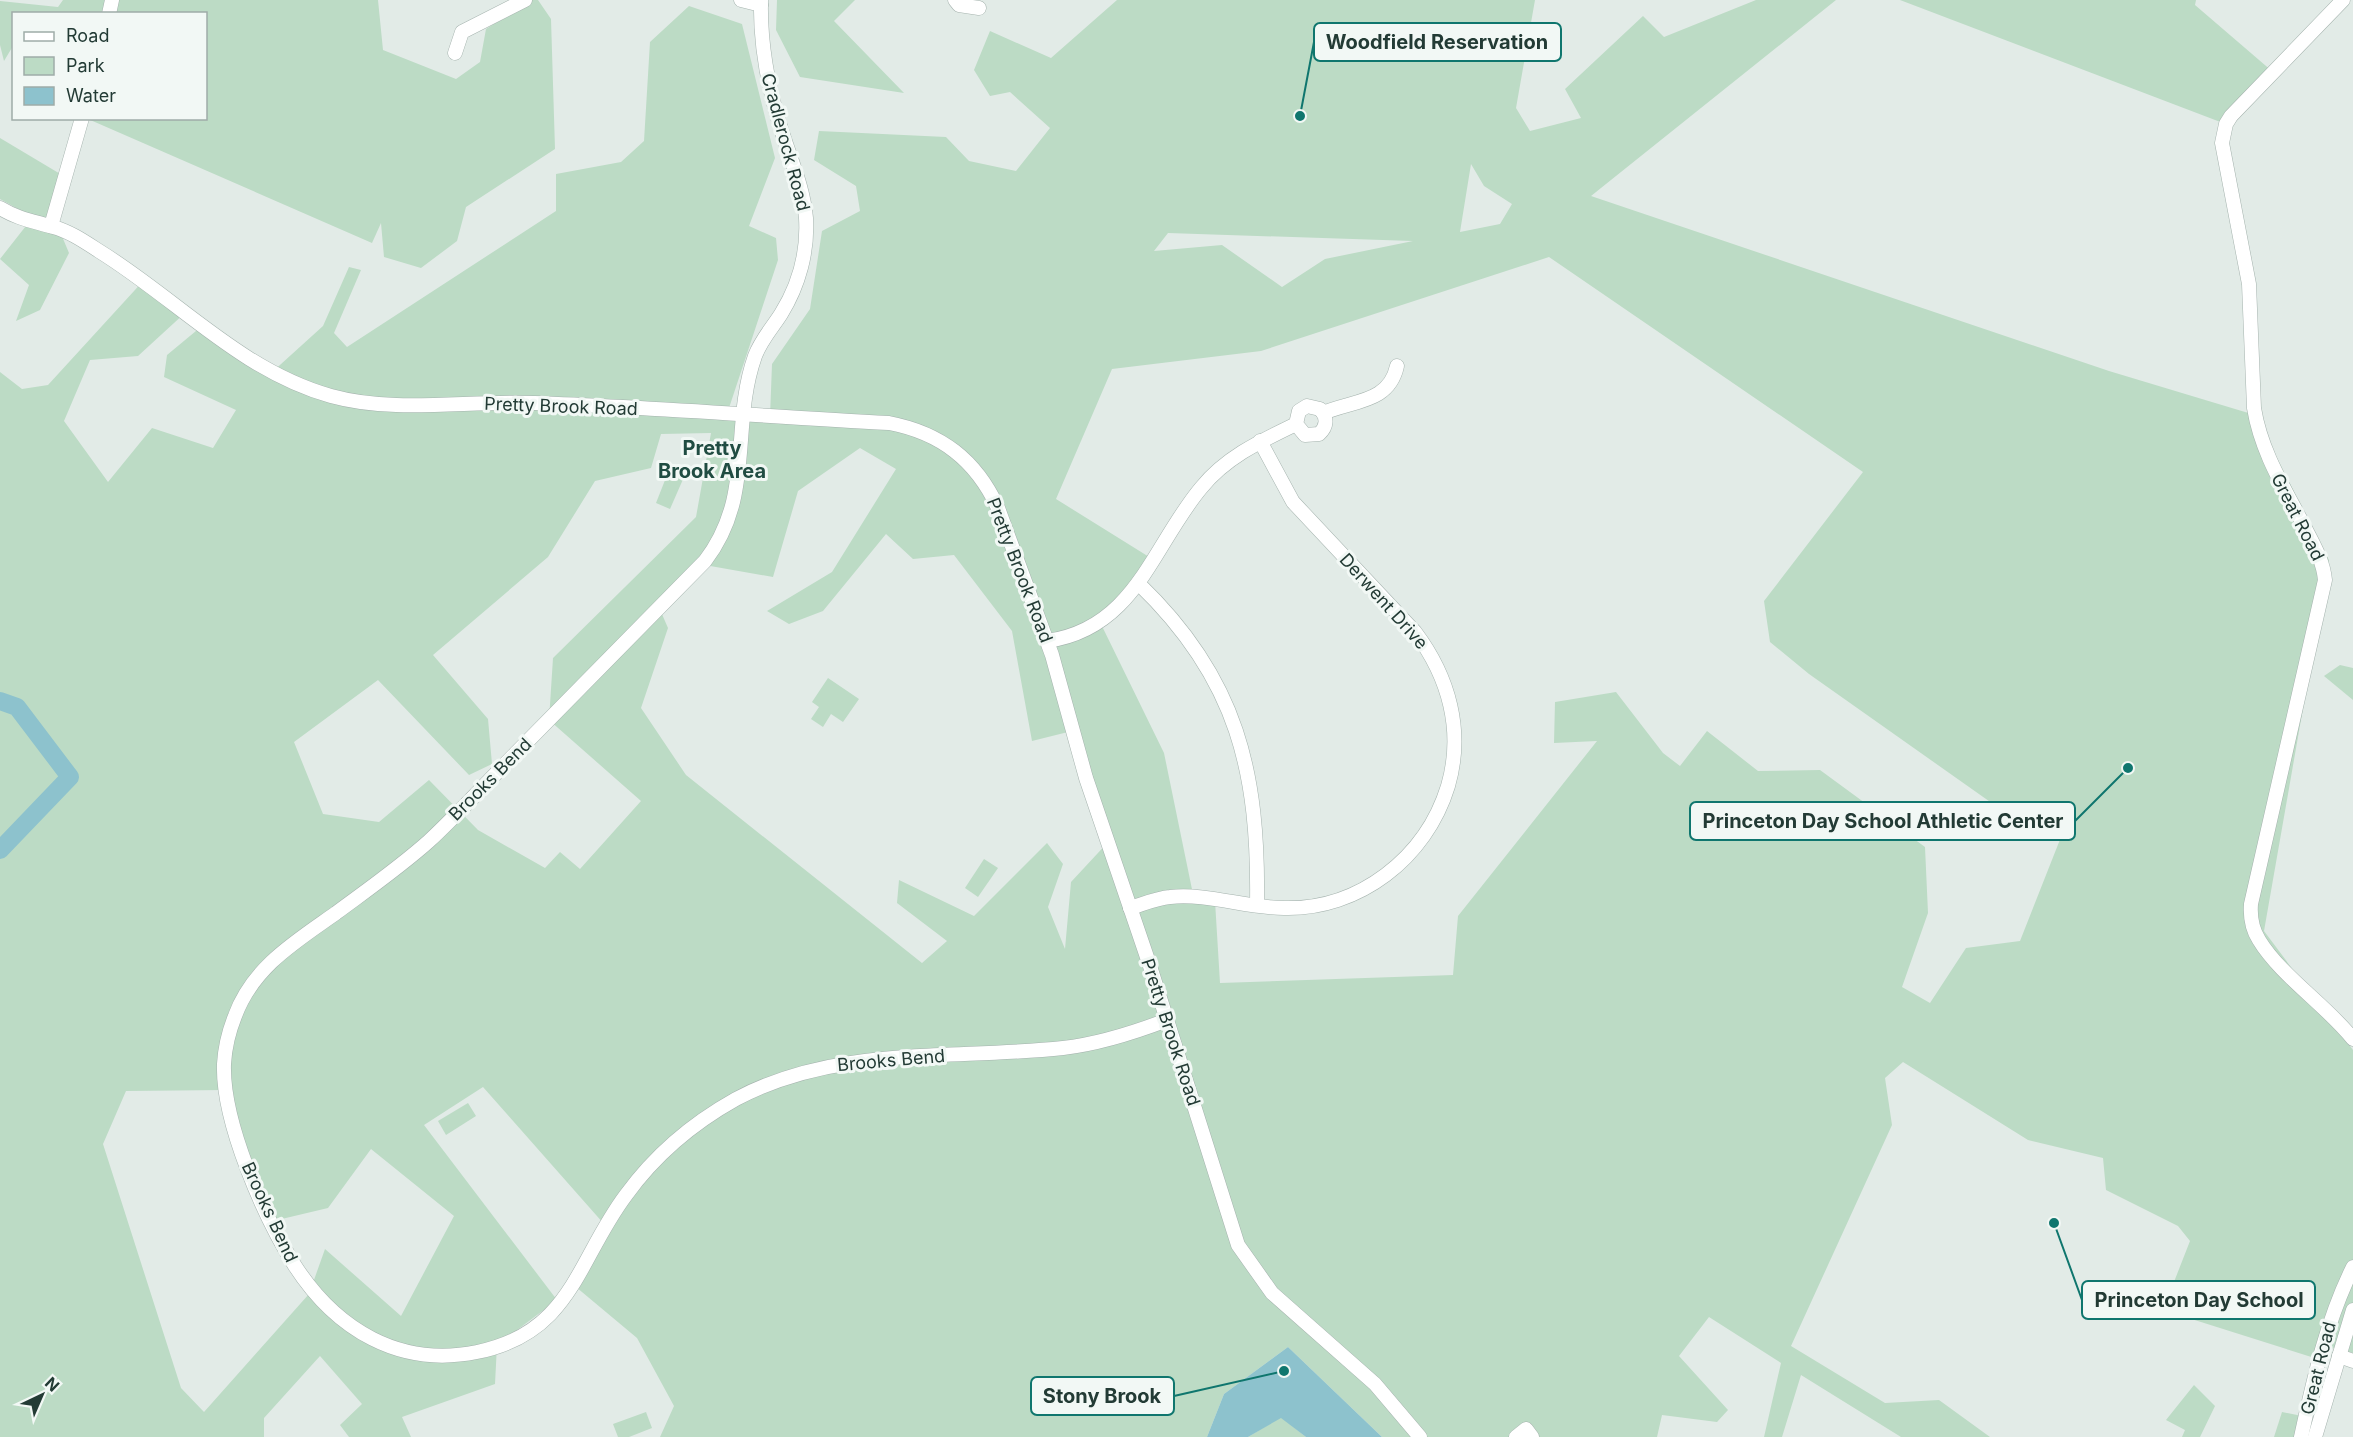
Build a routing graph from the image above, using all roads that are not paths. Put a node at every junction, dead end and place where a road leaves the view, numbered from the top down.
1 (525, 0) edge
2 (741, 0) edge
3 (955, 0) edge
4 (2343, 0) edge
5 (761, 3) edge
6 (979, 8) dead end
7 (455, 53) dead end
8 (81, 120) edge
9 (0, 208) edge
10 (51, 226) junction
11 (1397, 366) dead end
12 (1323, 412) junction
13 (745, 415) junction
14 (1296, 424) junction
15 (1260, 441) junction
16 (1139, 584) junction
17 (1047, 641) junction
18 (1257, 905) junction
19 (1130, 908) junction
20 (1167, 1020) junction
21 (2353, 1039) edge
22 (2353, 1267) edge
23 (2353, 1310) edge
24 (2339, 1356) junction
25 (2353, 1361) edge
26 (1420, 1437) edge
27 (1516, 1437) edge
28 (1532, 1437) edge
29 (2301, 1437) edge
30 (2315, 1437) edge

1 - 7 street
2 - 5 street
3 - 6 street
4 - 21 street, Great Road
5 - 13 street, Cradlerock Road
8 - 10 street
9 - 10 street, Pretty Brook Road
10 - 13 street, Pretty Brook Road
11 - 12 street
12 - 14 street
12 - 14 street
13 - 17 street, Pretty Brook Road
13 - 20 street, Brooks Bend
14 - 15 street
15 - 16 street
15 - 18 street, Derwent Drive
16 - 17 street
16 - 18 street
17 - 19 street, Pretty Brook Road
18 - 19 street, Derwent Drive
19 - 20 street, Pretty Brook Road
20 - 26 street, Pretty Brook Road
22 - 29 street, Great Road
23 - 24 street, Great Road
24 - 25 street
24 - 30 street, Great Road
27 - 28 street

